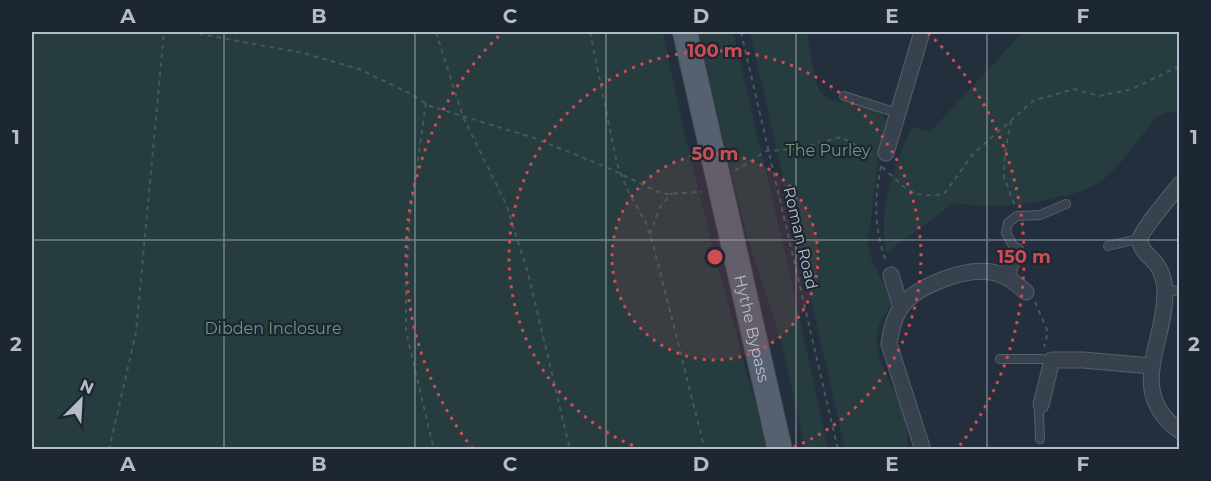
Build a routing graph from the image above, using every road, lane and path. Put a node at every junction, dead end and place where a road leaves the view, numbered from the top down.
1 (164, 32) edge
2 (189, 32) edge
3 (436, 32) edge
4 (590, 32) edge
5 (685, 32) edge
6 (741, 32) edge
7 (922, 32) edge
8 (1179, 66) edge
9 (844, 96) dead end
10 (426, 103) junction
11 (897, 113) junction
12 (463, 117) junction
13 (1011, 122) junction
14 (769, 151) junction
15 (880, 159) junction
16 (620, 174) junction
17 (1179, 184) edge
18 (721, 187) junction
19 (672, 193) junction
20 (683, 193) dead end
21 (1066, 204) dead end
22 (1017, 216) junction
23 (650, 234) junction
24 (1141, 238) junction
25 (1108, 246) dead end
26 (1016, 251) joint
27 (891, 275) joint
28 (1006, 276) junction
29 (1172, 290) edge
30 (1026, 292) joint
31 (901, 307) junction
32 (1000, 359) dead end
33 (1047, 360) junction
34 (1151, 366) junction
35 (1041, 405) joint
36 (1179, 431) edge
37 (1040, 439) dead end
38 (109, 450) edge
39 (434, 450) edge
40 (570, 450) edge
41 (705, 450) edge
42 (780, 450) edge
43 (838, 450) edge
44 (923, 450) edge

1 - 38 path
2 - 10 path
3 - 12 path
4 - 16 path
5 - 18 main road, Hythe Bypass
6 - 14 path, Roman Road
7 - 11 street
8 - 13 path
9 - 11 lane
10 - 12 path
10 - 39 path
11 - 15 street
12 - 16 path
12 - 40 path
13 - 15 path
13 - 22 path
14 - 15 path
14 - 18 path
14 - 43 path, Roman Road
15 - 27 path
16 - 19 path
16 - 23 path
17 - 24 street
18 - 42 main road, Hythe Bypass
19 - 20 path
19 - 23 path
21 - 22 lane
22 - 26 lane
23 - 41 path
24 - 25 lane
24 - 29 street
26 - 28 street
27 - 31 street
28 - 30 street
28 - 31 street
29 - 34 street
30 - 33 path
31 - 44 street
32 - 33 lane
33 - 34 street
33 - 35 street
34 - 36 street
35 - 37 lane

